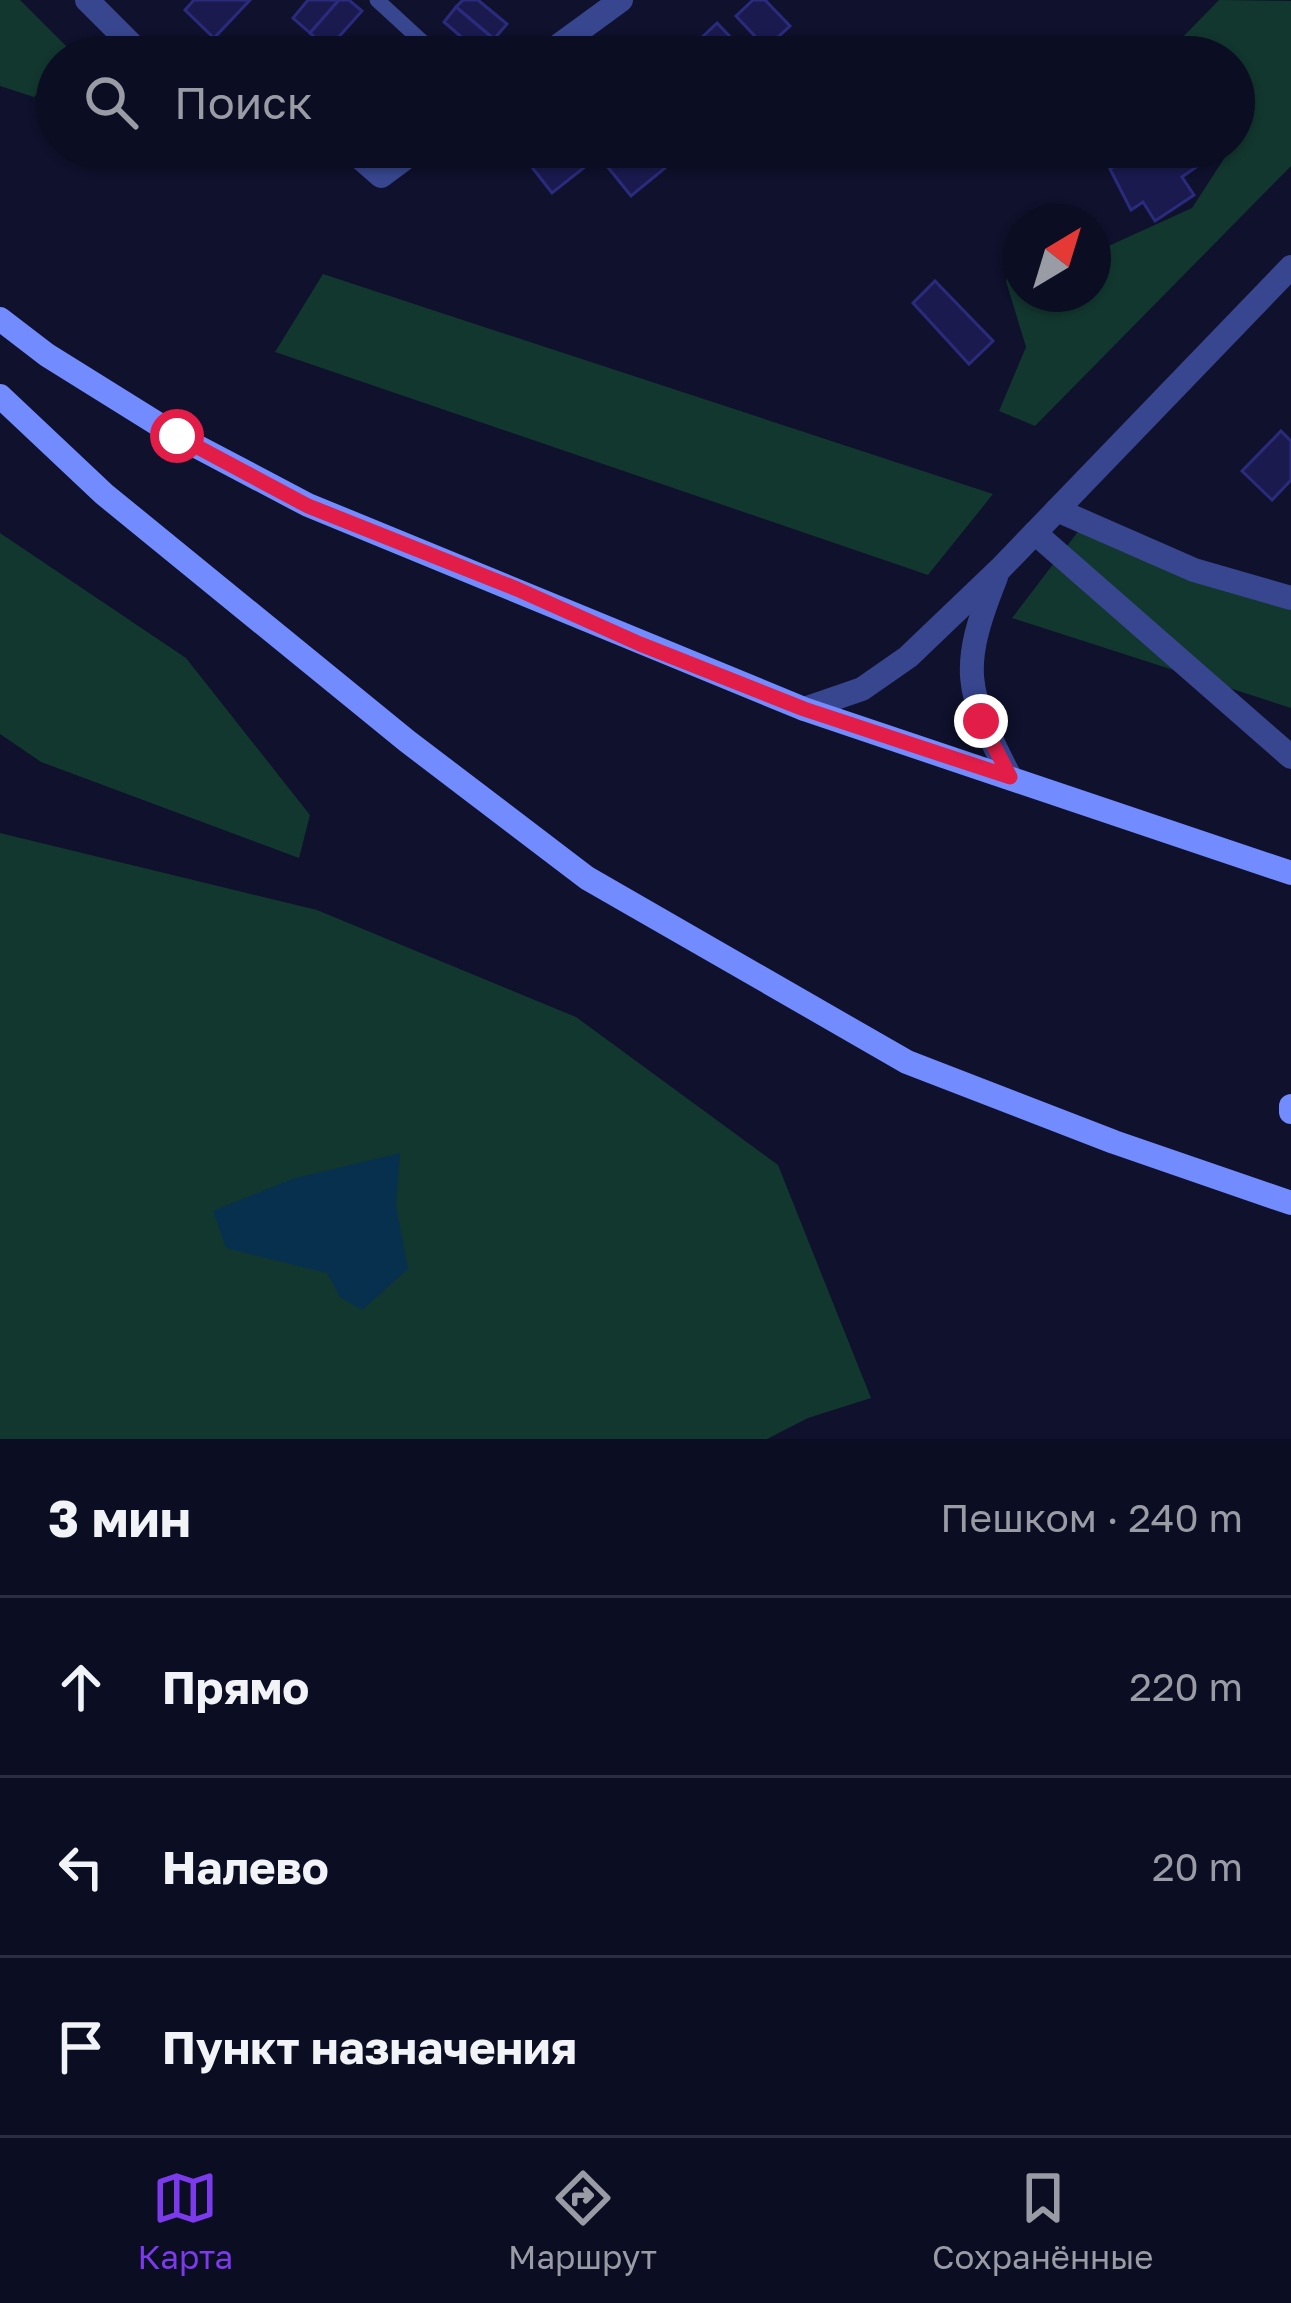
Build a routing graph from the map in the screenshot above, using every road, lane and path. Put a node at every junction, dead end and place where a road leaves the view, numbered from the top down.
1 (87, 0) edge
2 (377, 0) edge
3 (621, 0) edge
4 (123, 36) edge
5 (416, 36) edge
6 (572, 36) edge
7 (1291, 267) edge
8 (0, 319) edge
9 (0, 397) edge
10 (1057, 510) junction
11 (1035, 533) junction
12 (1000, 569) junction
13 (1291, 598) edge
14 (804, 709) junction
15 (1291, 758) edge
16 (1010, 777) junction
17 (1291, 872) edge
18 (1291, 1203) edge

1 - 4 street
2 - 5 lane
3 - 6 street
7 - 10 street
8 - 14 main road
9 - 18 main road
10 - 11 street
10 - 13 street
11 - 12 street
11 - 15 street
12 - 14 street
12 - 16 street
14 - 16 main road
16 - 17 main road

